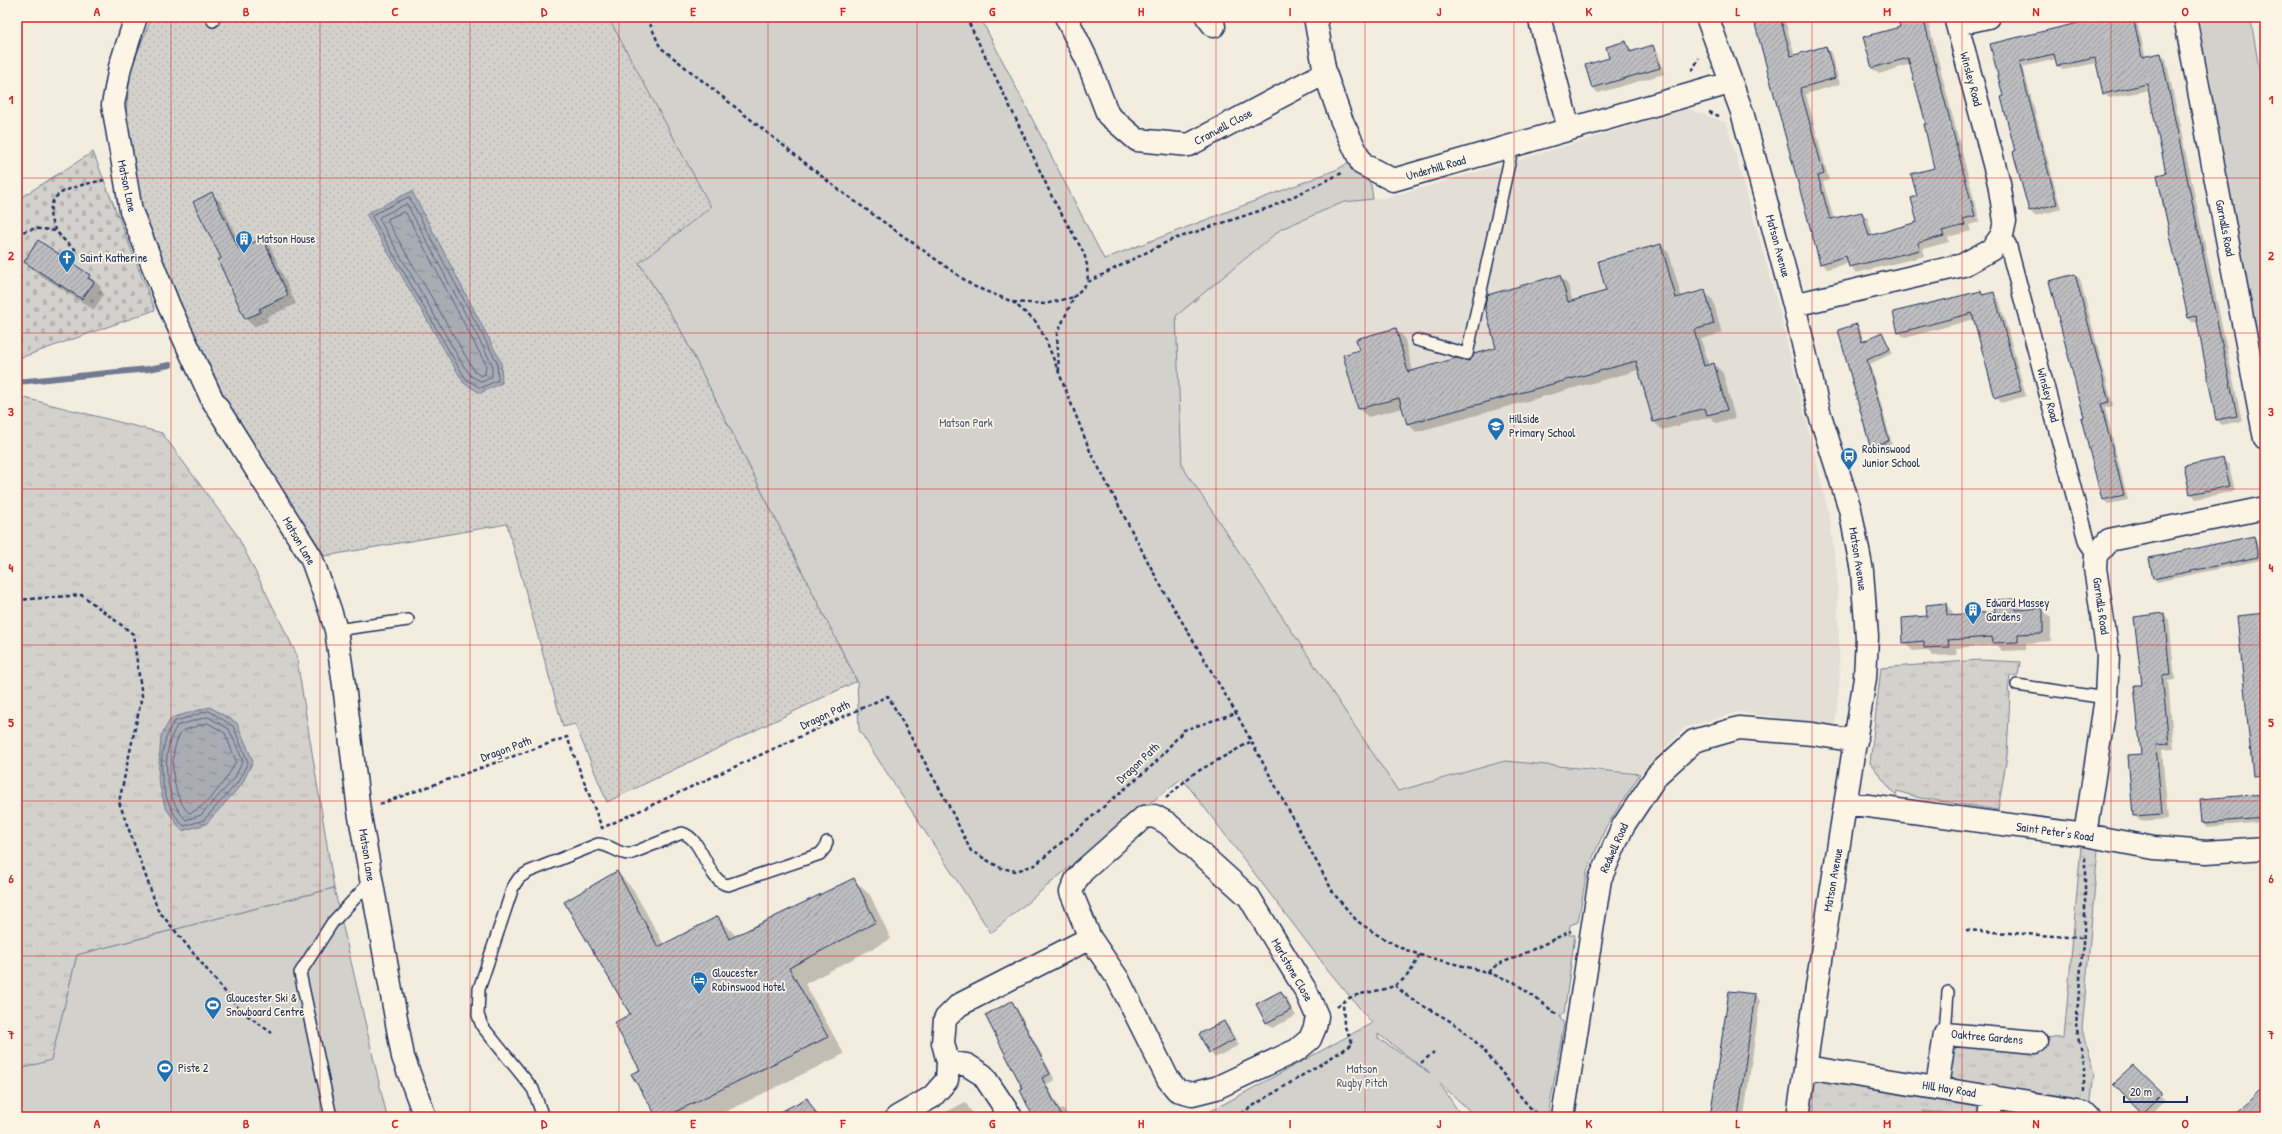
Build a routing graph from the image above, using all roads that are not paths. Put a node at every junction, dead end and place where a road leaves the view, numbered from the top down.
1 (136, 17) edge
2 (1066, 17) edge
3 (1316, 17) edge
4 (1539, 17) edge
5 (1707, 17) edge
6 (1988, 17) edge
7 (2185, 17) edge
8 (1956, 21) edge
9 (1324, 73) junction
10 (1730, 83) junction
11 (1569, 129) junction
12 (1513, 145) junction
13 (2002, 235) junction
14 (1794, 305) junction
15 (1417, 340) dead end
16 (2265, 439) edge
17 (2265, 508) edge
18 (2096, 555) junction
19 (408, 620) dead end
20 (336, 630) junction
21 (2017, 685) dead end
22 (2106, 698) junction
23 (1856, 740) junction
24 (1846, 803) junction
25 (2085, 835) junction
26 (827, 842) dead end
27 (2265, 848) edge
28 (371, 881) junction
29 (1090, 938) junction
30 (1948, 992) dead end
31 (1945, 1034) junction
32 (2036, 1042) dead end
33 (948, 1062) junction
34 (1806, 1067) junction
35 (1937, 1087) junction
36 (1991, 1106) edge
37 (2087, 1114) edge
38 (332, 1117) edge
39 (425, 1117) edge
40 (543, 1117) edge
41 (897, 1117) edge
42 (1011, 1117) edge
43 (1563, 1117) edge
44 (1798, 1117) edge

1 - 20 street, Matson Lane
2 - 9 street, Cranwell Close
3 - 9 street
4 - 11 street
5 - 10 street, Matson Avenue
6 - 8 street
7 - 16 street, Garnalls Road
8 - 13 street, Winsley Road
9 - 12 street, Underhill Road
10 - 11 street, Underhill Road
10 - 14 street, Matson Avenue
11 - 12 street, Underhill Road
12 - 15 lane
13 - 14 street
13 - 18 street, Winsley Road
14 - 23 street, Matson Avenue
17 - 18 street
18 - 22 street, Garnalls Road
19 - 20 lane
20 - 28 street, Matson Lane
21 - 22 lane
22 - 25 street, Garnalls Road
23 - 24 street, Matson Avenue
23 - 43 street, Redwell Road
24 - 25 street, Saint Peter's Road
24 - 34 street, Matson Avenue
25 - 27 street, Saint Peter's Road
26 - 40 lane
28 - 38 lane
28 - 39 street, Matson Lane
29 - 29 street, Marlstone Close
29 - 33 street
30 - 31 lane
31 - 32 street, Oaktree Gardens
31 - 35 street, Oaktree Gardens
33 - 41 street
33 - 42 street
34 - 35 street, Hill Hay Road
34 - 44 street, Matson Avenue
35 - 36 street, Hill Hay Road
36 - 37 street, Hill Hay Road

